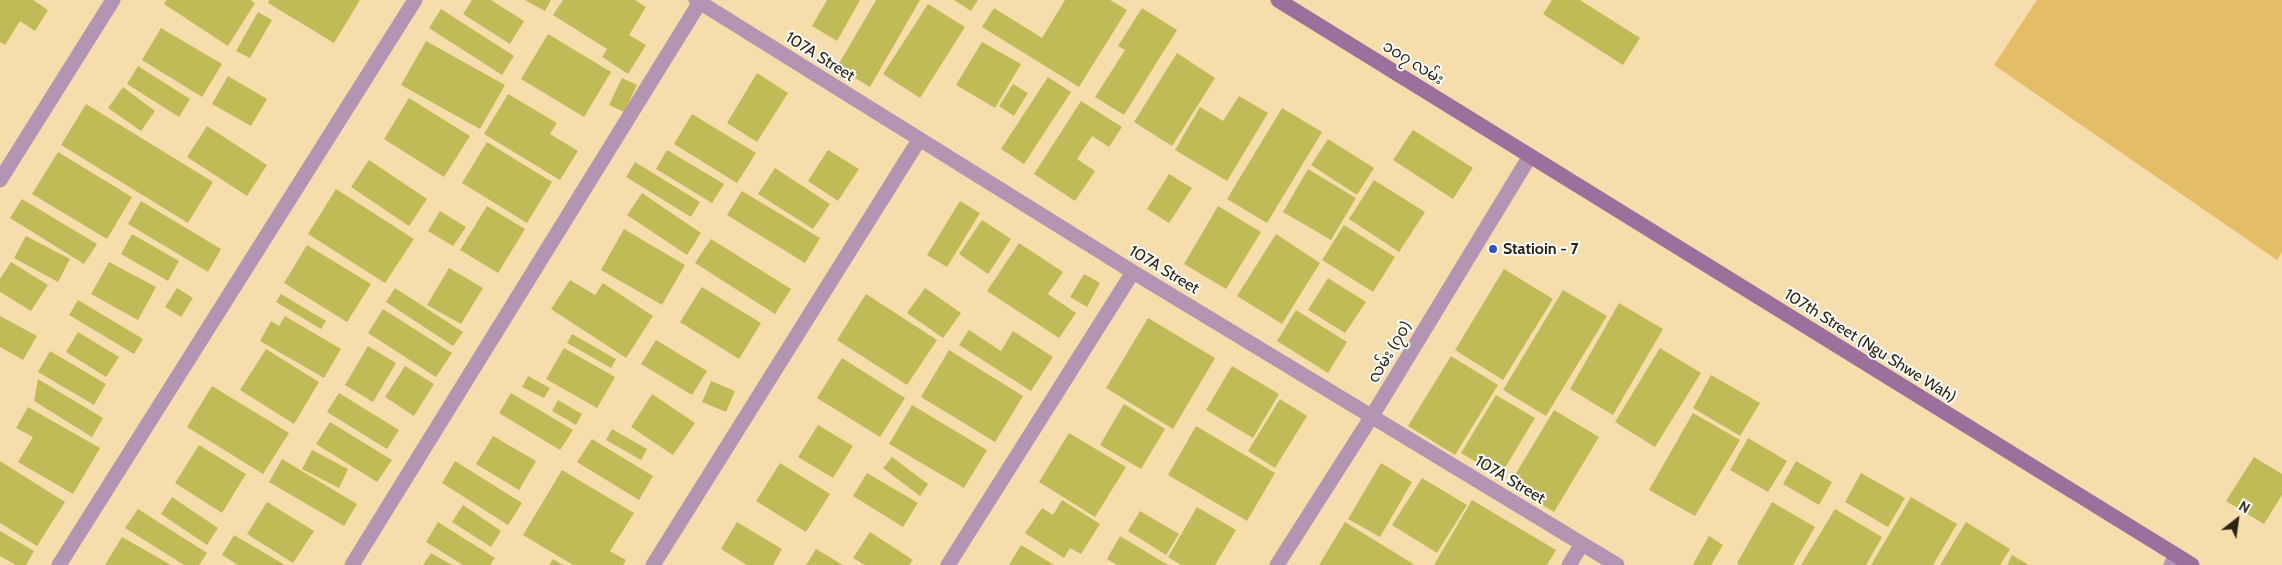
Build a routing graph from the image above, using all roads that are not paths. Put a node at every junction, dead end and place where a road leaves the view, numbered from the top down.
1 (113, 0) edge
2 (415, 0) edge
3 (1278, 0) edge
4 (698, 1) edge
5 (919, 140) junction
6 (1530, 156) junction
7 (0, 180) edge
8 (1133, 272) junction
9 (1372, 416) junction
10 (1582, 544) junction
11 (2174, 560) edge
12 (59, 565) edge
13 (352, 565) edge
14 (653, 565) edge
15 (948, 565) edge
16 (1277, 565) edge
17 (1569, 565) edge
18 (1617, 565) edge
19 (2192, 565) edge

1 - 7 street
2 - 12 street
3 - 6 main road, ၁၀၇ လမ်း
4 - 5 street, 107A Street
4 - 13 street
5 - 8 street, 107A Street
5 - 14 street
6 - 9 street, လမ်း (၇၀)
6 - 11 main road, 107th Street (Ngu Shwe Wah)
8 - 9 street, 107A Street
8 - 15 street
9 - 10 street, 107A Street
9 - 16 street, လမ်း (၇၀)
10 - 17 street
10 - 18 street, 107A Street
11 - 19 main road, 107th Street (Ngu Shwe Wah)

